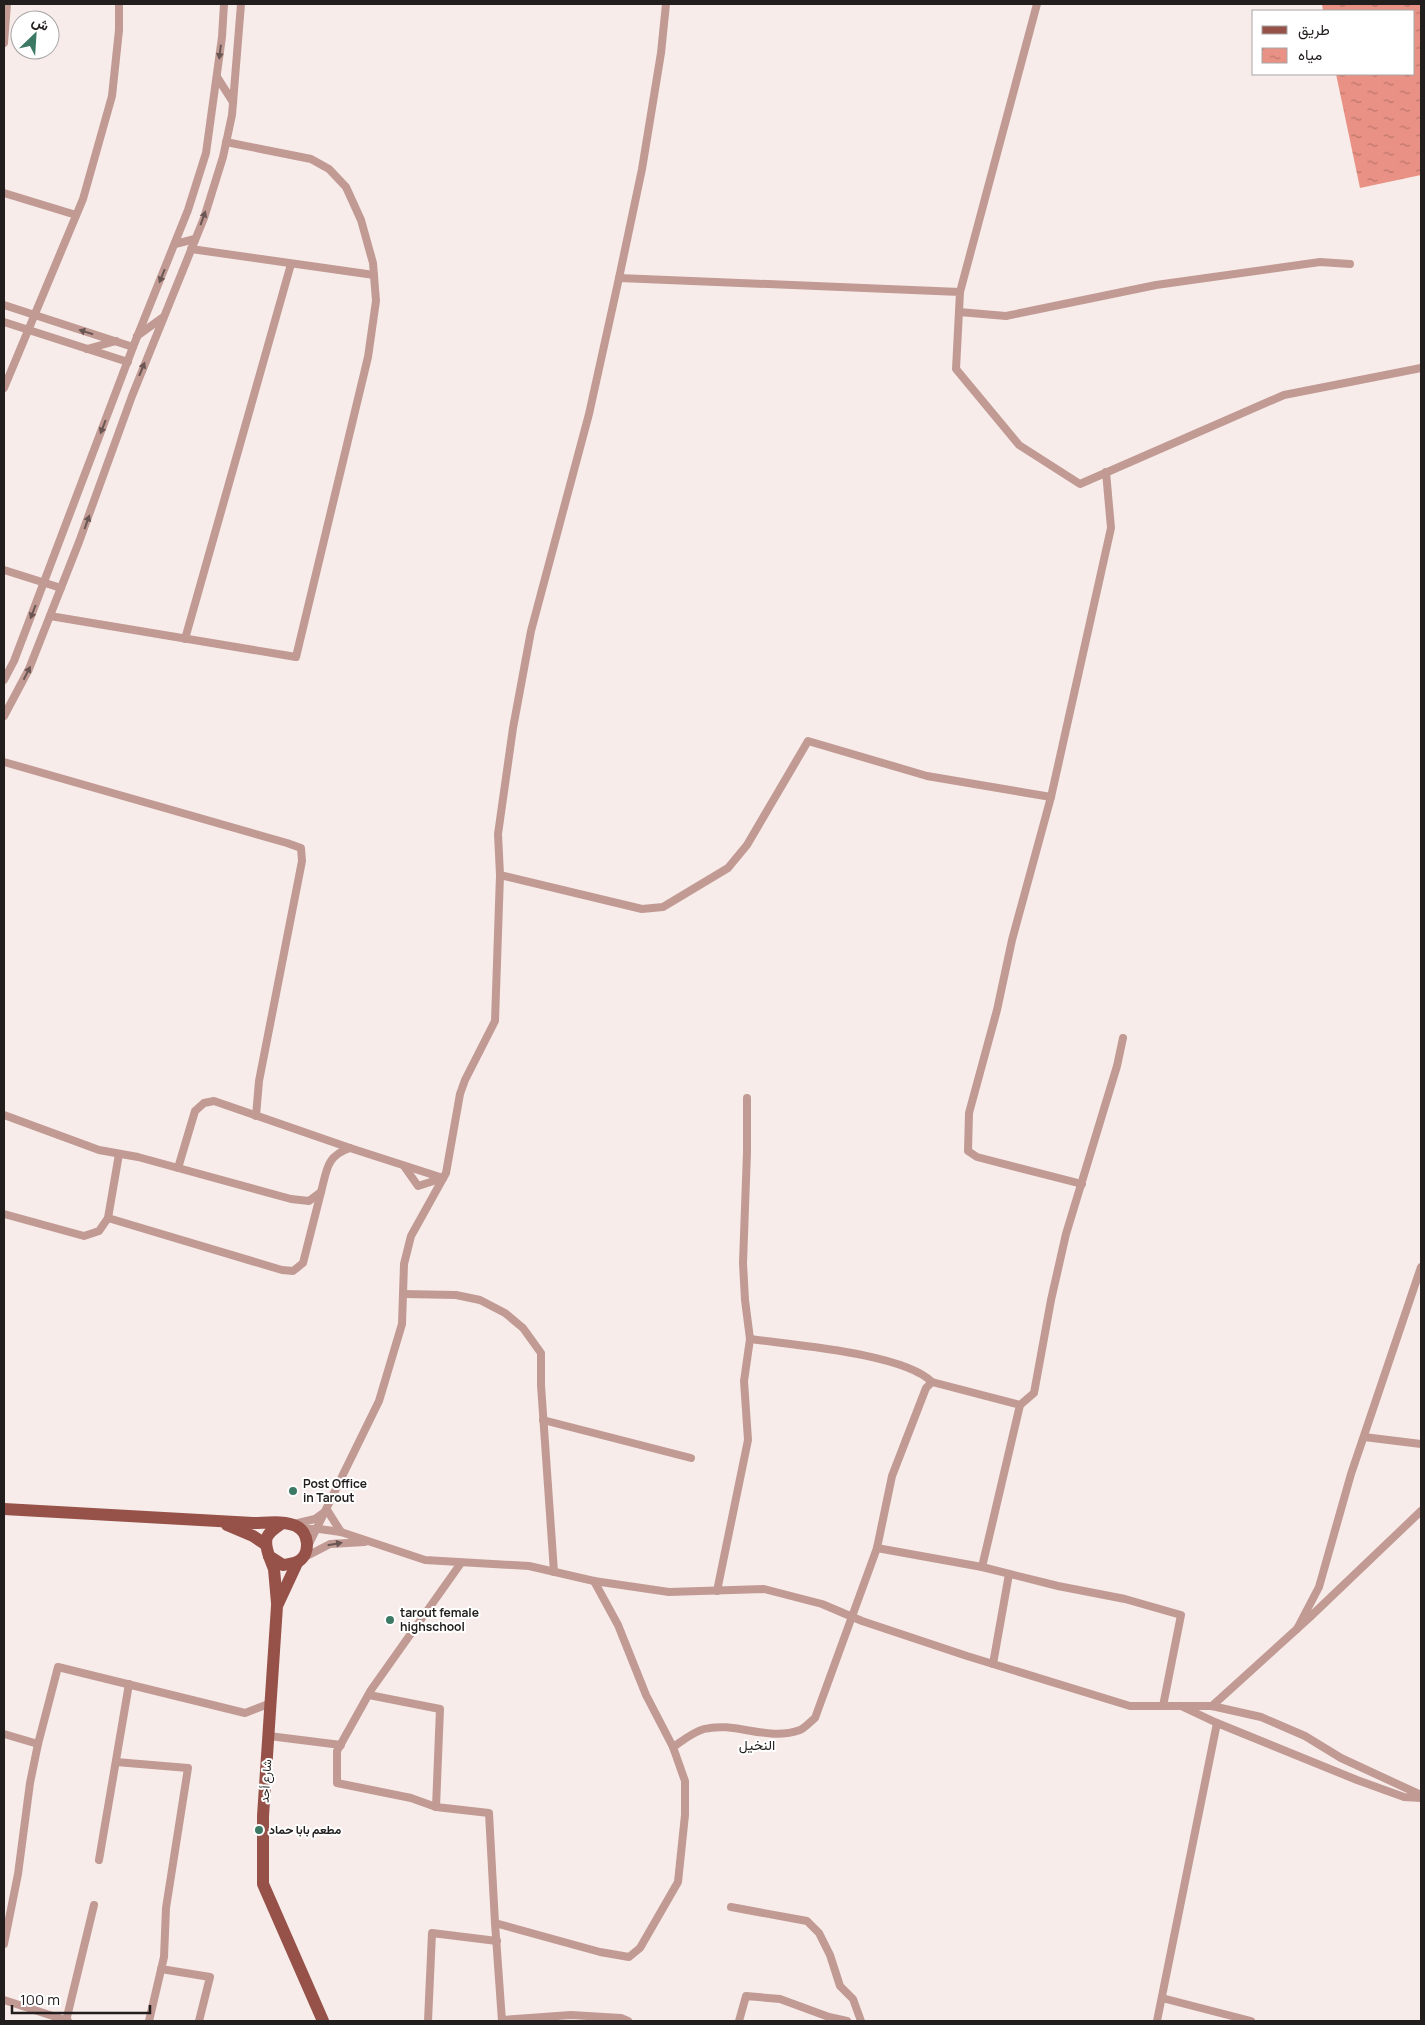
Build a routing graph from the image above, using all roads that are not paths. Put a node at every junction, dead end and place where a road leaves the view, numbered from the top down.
1 (7, 4) edge
2 (119, 4) edge
3 (224, 4) edge
4 (241, 4) edge
5 (666, 4) edge
6 (1037, 4) edge
7 (4, 43) edge
8 (217, 77) junction
9 (233, 102) junction
10 (226, 142) junction
11 (4, 193) edge
12 (76, 215) junction
13 (195, 239) junction
14 (175, 244) junction
15 (191, 249) junction
16 (291, 264) junction
17 (1350, 264) dead end
18 (374, 275) junction
19 (619, 278) junction
20 (960, 292) junction
21 (4, 304) edge
22 (959, 312) junction
23 (34, 314) junction
24 (163, 318) junction
25 (4, 322) edge
26 (27, 329) junction
27 (137, 336) junction
28 (116, 342) junction
29 (133, 347) junction
30 (87, 349) junction
31 (128, 362) junction
32 (1421, 368) edge
33 (4, 388) edge
34 (1106, 472) junction
35 (4, 570) edge
36 (44, 582) junction
37 (61, 588) junction
38 (50, 616) junction
39 (185, 639) junction
40 (4, 680) edge
41 (4, 716) edge
42 (4, 762) edge
43 (1051, 797) junction
44 (500, 875) junction
45 (1123, 1038) dead end
46 (747, 1098) dead end
47 (4, 1115) edge
48 (256, 1116) junction
49 (350, 1148) junction
50 (119, 1154) junction
51 (404, 1166) junction
52 (178, 1168) junction
53 (443, 1178) junction
54 (1082, 1184) junction
55 (321, 1192) junction
56 (4, 1214) edge
57 (106, 1216) junction
58 (1421, 1267) edge
59 (403, 1294) junction
60 (750, 1339) junction
61 (932, 1382) junction
62 (1020, 1406) junction
63 (543, 1420) junction
64 (1364, 1437) junction
65 (1421, 1444) edge
66 (690, 1458) dead end
67 (4, 1509) edge
68 (327, 1510) junction
69 (1421, 1511) edge
70 (218, 1521) junction
71 (281, 1524) junction
72 (298, 1527) junction
73 (318, 1529) junction
74 (341, 1532) junction
75 (369, 1542) junction
76 (877, 1548) junction
77 (267, 1550) junction
78 (303, 1556) junction
79 (461, 1563) junction
80 (982, 1567) junction
81 (554, 1572) junction
82 (1009, 1574) junction
83 (594, 1581) junction
84 (717, 1590) junction
85 (277, 1606) junction
86 (851, 1616) junction
87 (1297, 1629) junction
88 (993, 1664) junction
89 (129, 1684) junction
90 (369, 1695) junction
91 (271, 1702) junction
92 (1162, 1706) junction
93 (1180, 1706) junction
94 (1212, 1706) junction
95 (1217, 1723) junction
96 (4, 1734) edge
97 (270, 1736) junction
98 (38, 1744) junction
99 (341, 1745) junction
100 (673, 1747) junction
101 (116, 1762) junction
102 (1421, 1797) edge
103 (436, 1807) junction
104 (99, 1860) dead end
105 (94, 1905) dead end
106 (731, 1907) dead end
107 (496, 1923) junction
108 (497, 1941) junction
109 (4, 1944) edge
110 (161, 1969) junction
111 (1162, 1998) junction
112 (4, 2000) edge
113 (66, 2021) edge
114 (149, 2021) edge
115 (199, 2021) edge
116 (323, 2021) edge
117 (428, 2021) edge
118 (502, 2021) edge
119 (628, 2021) edge
120 (739, 2021) edge
121 (847, 2021) edge
122 (861, 2021) edge
123 (1157, 2021) edge
124 (1251, 2021) edge

1 - 7 street
2 - 12 street
3 -> 8 street
4 - 9 street
5 - 19 street
6 - 20 street
8 - 9 street
8 - 14 street
9 - 10 street
13 -> 10 street
10 - 18 street
11 - 12 street
12 - 23 street
13 - 14 street
13 - 15 street
14 -> 27 street
15 - 16 street
15 - 24 street
16 - 18 street
16 - 39 street
17 - 22 street
18 - 39 street
19 - 20 street
19 - 44 street
20 - 22 street
21 - 23 street
22 - 34 street
23 - 26 street
28 -> 23 street
24 - 27 street
37 -> 24 street
25 - 26 street
26 - 30 street
26 - 33 street
27 - 29 street
28 - 29 street
28 - 30 street
29 - 31 street
30 - 31 street
31 -> 36 street
32 - 34 street
34 - 43 street
35 - 36 street
36 - 37 street
36 -> 40 street
37 - 38 street
38 - 39 street
41 -> 38 street
42 - 48 street
43 - 44 street
43 - 54 street
44 - 53 street
45 - 54 street
46 - 60 street
47 - 50 street
48 - 49 street
48 - 52 street
49 - 51 street
49 - 55 street
50 - 52 street
50 - 57 street
51 - 53 street
51 - 53 street
52 - 55 street
53 - 59 street
54 - 62 street
55 - 57 street
56 - 57 street
58 - 64 street
59 - 63 street
59 - 68 street
60 - 61 street
60 - 84 street
61 - 62 street
61 - 76 street
62 - 80 street
63 - 66 street
63 - 81 street
64 - 65 street
64 - 87 street
67 - 70 main road
68 - 72 street
68 - 73 street
68 - 74 street
69 - 87 street
70 - 71 main road
70 - 77 main road
71 - 72 main road
71 - 77 main road
72 - 73 street
72 - 78 main road
73 - 74 street
73 - 78 street
74 - 75 street
78 -> 75 street
75 - 79 street
76 - 80 street
76 - 86 street
77 - 78 main road
77 - 85 main road
78 - 85 main road, شارع أحد
79 - 81 street
79 - 90 street
80 - 82 street
81 - 83 street
82 - 88 street
82 - 92 street
83 - 84 street
83 - 100 street
84 - 86 street
85 - 91 main road, شارع أحد
86 - 88 street
86 - 100 street
87 - 94 street
88 - 92 street
89 - 91 street
89 - 98 street
89 - 101 street
90 - 99 street
90 - 103 street
91 - 97 main road, شارع أحد
92 - 93 street
93 - 94 street
93 - 95 street
94 - 102 street
95 - 102 street
95 - 111 street
96 - 98 street
97 - 99 street
97 - 116 main road, شارع أحد
98 - 109 street
99 - 103 street
100 - 107 street
101 - 104 street
101 - 110 street
103 - 107 street
105 - 113 street
106 - 122 street
107 - 108 street
108 - 117 street
108 - 118 street
110 - 114 street
110 - 115 street
111 - 123 street
111 - 124 street
112 - 113 street
118 - 119 street
120 - 121 street

